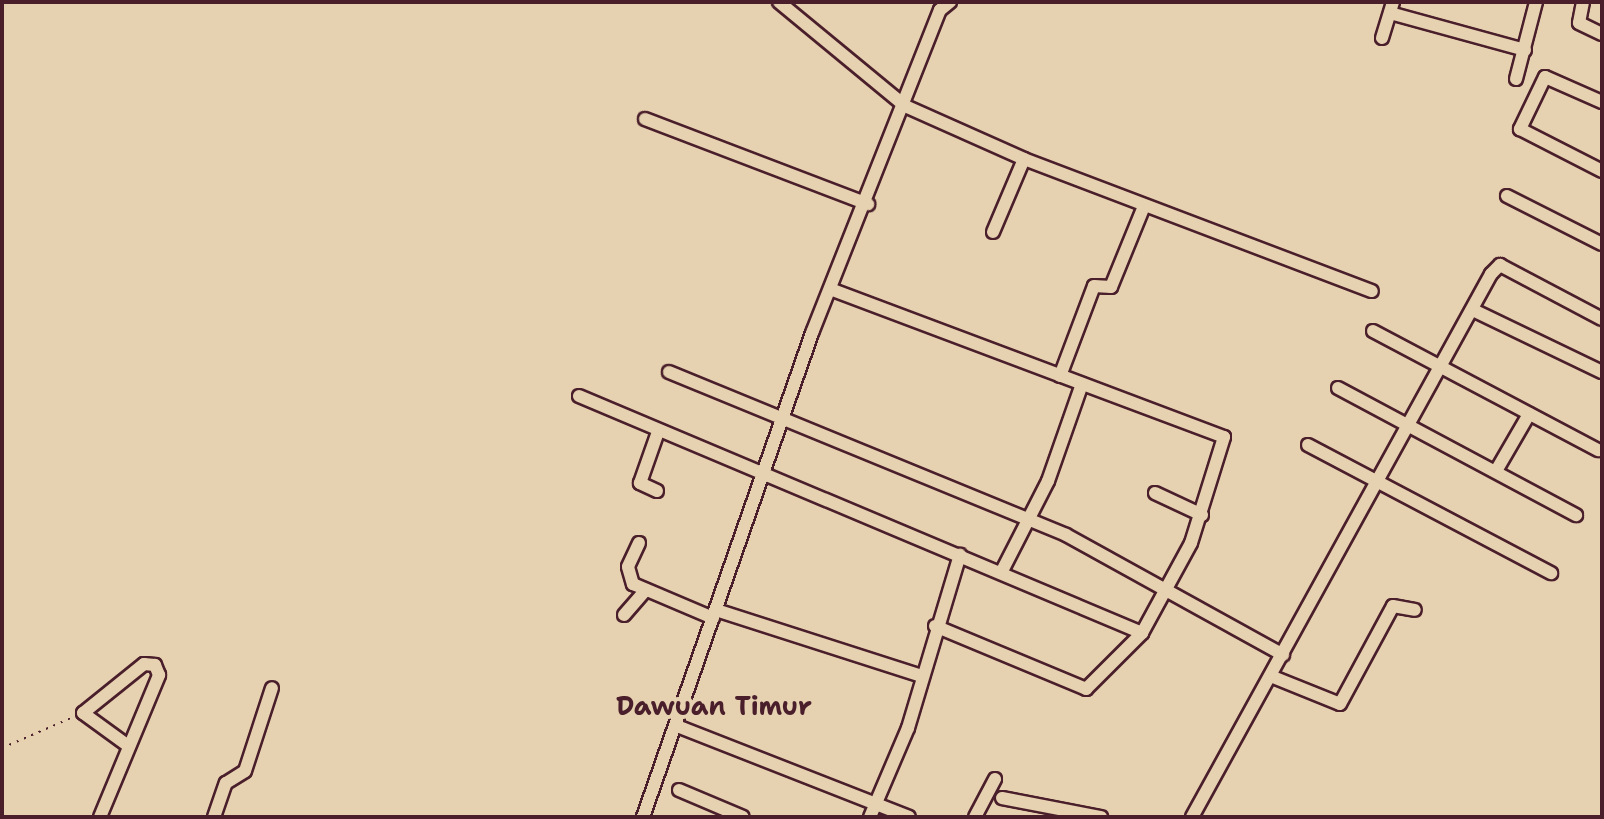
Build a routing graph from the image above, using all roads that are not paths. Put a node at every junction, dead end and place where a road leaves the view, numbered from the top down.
1 (779, 2) edge
2 (950, 2) edge
3 (1536, 2) edge
4 (1583, 2) edge
5 (1391, 7) edge
6 (1602, 34) edge
7 (1382, 38) dead end
8 (1525, 50) junction
9 (1516, 79) dead end
10 (1602, 102) edge
11 (905, 106) junction
12 (645, 119) dead end
13 (1024, 159) junction
14 (1602, 171) edge
15 (1507, 196) dead end
16 (868, 204) junction
17 (1144, 206) junction
18 (993, 232) dead end
19 (1602, 244) edge
20 (832, 290) junction
21 (1372, 291) dead end
22 (1473, 310) junction
23 (1602, 319) edge
24 (1373, 331) dead end
25 (1439, 365) junction
26 (669, 372) dead end
27 (1602, 372) edge
28 (1060, 376) junction
29 (1082, 384) junction
30 (1338, 388) dead end
31 (579, 396) dead end
32 (1529, 414) junction
33 (782, 416) junction
34 (1410, 426) junction
35 (658, 432) junction
36 (1308, 445) dead end
37 (1598, 450) dead end
38 (1496, 471) junction
39 (761, 472) junction
40 (1374, 486) junction
41 (657, 491) dead end
42 (1155, 493) dead end
43 (1202, 515) junction
44 (1576, 515) dead end
45 (1030, 519) junction
46 (639, 543) dead end
47 (960, 555) junction
48 (1002, 571) junction
49 (1551, 573) dead end
50 (646, 590) junction
51 (1169, 590) junction
52 (1415, 610) dead end
53 (715, 614) junction
54 (624, 615) dead end
55 (935, 626) junction
56 (1142, 633) junction
57 (1283, 655) junction
58 (922, 676) junction
59 (1273, 677) junction
60 (272, 688) dead end
61 (677, 726) junction
62 (127, 745) junction
63 (995, 779) dead end
64 (679, 790) dead end
65 (1002, 798) dead end
66 (877, 800) junction
67 (100, 817) edge
68 (214, 817) edge
69 (643, 817) edge
70 (743, 817) edge
71 (870, 817) edge
72 (909, 817) edge
73 (975, 817) edge
74 (1101, 817) edge
75 (1192, 817) edge

1 - 11 street
2 - 11 street
3 - 8 street
4 - 6 street
5 - 7 street
5 - 8 street
8 - 9 street
10 - 14 street
11 - 13 street
11 - 16 street
12 - 16 street
13 - 17 street
13 - 18 street
15 - 19 street
16 - 20 street
17 - 21 street
17 - 28 street
20 - 28 street
20 - 33 street
22 - 23 street
22 - 25 street
22 - 27 street
24 - 25 street
25 - 32 street
25 - 34 street
26 - 33 street
28 - 29 street
29 - 43 street
29 - 45 street
30 - 34 street
31 - 35 street
32 - 37 street
32 - 38 street
33 - 39 street
33 - 45 street
34 - 38 street
34 - 40 street
35 - 39 street
35 - 41 street
36 - 40 street
38 - 44 street
39 - 47 street
39 - 53 street
40 - 49 street
40 - 57 street
42 - 43 street
43 - 51 street
45 - 48 street
45 - 51 street
46 - 50 street
47 - 48 street
47 - 55 street
48 - 56 street
50 - 53 street
50 - 54 street
51 - 56 street
51 - 57 street
52 - 59 street
53 - 58 street
53 - 61 street
55 - 56 street
55 - 58 street
57 - 59 street
58 - 66 street
59 - 75 street
60 - 68 street
61 - 66 street
61 - 69 street
62 - 62 street
62 - 67 street
63 - 73 street
64 - 70 street
65 - 74 street
66 - 71 street
66 - 72 street

